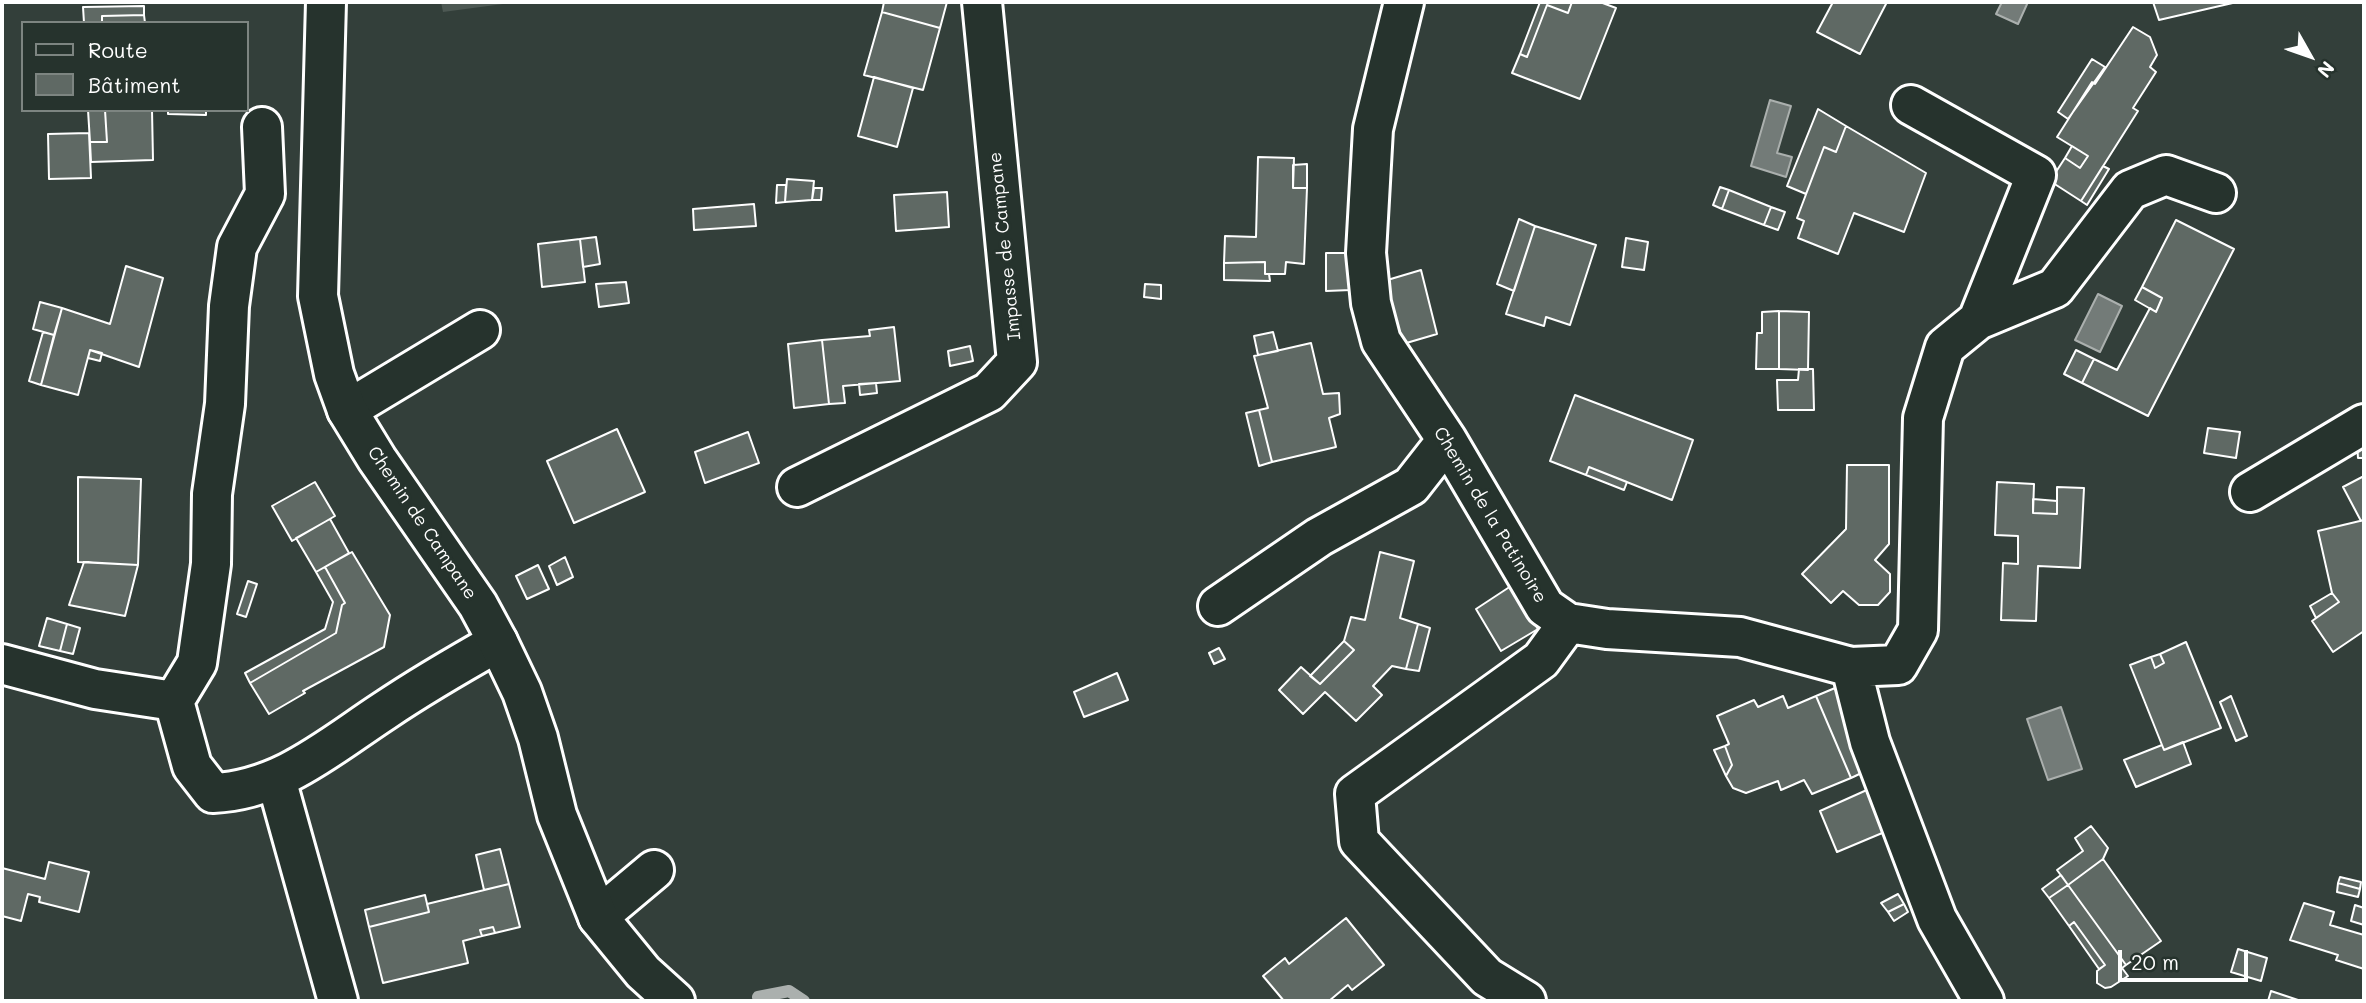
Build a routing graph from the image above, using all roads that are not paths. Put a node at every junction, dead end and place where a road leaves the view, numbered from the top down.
1 (326, 2) edge
2 (982, 2) edge
3 (1404, 2) edge
4 (1911, 105) dead end
5 (262, 127) dead end
6 (2216, 193) dead end
7 (1978, 320) junction
8 (480, 330) dead end
9 (347, 410) junction
10 (2364, 424) edge
11 (1447, 440) junction
12 (797, 486) dead end
13 (2250, 492) dead end
14 (1218, 606) dead end
15 (1568, 623) junction
16 (498, 642) junction
17 (2, 664) edge
18 (1851, 667) junction
19 (174, 701) junction
20 (276, 779) junction
21 (654, 870) dead end
22 (598, 916) junction
23 (338, 1001) edge
24 (675, 1001) edge
25 (1525, 1001) edge
26 (1984, 1001) edge

1 - 9 street, Chemin de Campane
2 - 12 street, Impasse de Campane
3 - 11 street, Chemin de la Patinoire
4 - 7 street
5 - 19 street
6 - 7 street
7 - 18 street
8 - 9 street
9 - 16 street, Chemin de Campane
10 - 13 street
11 - 14 street
11 - 15 street, Chemin de la Patinoire
15 - 18 street
15 - 25 street
16 - 20 street
16 - 22 street, Chemin de Campane
17 - 19 street
18 - 26 street
19 - 20 street
20 - 23 street
21 - 22 street
22 - 24 street, Chemin de Campane

